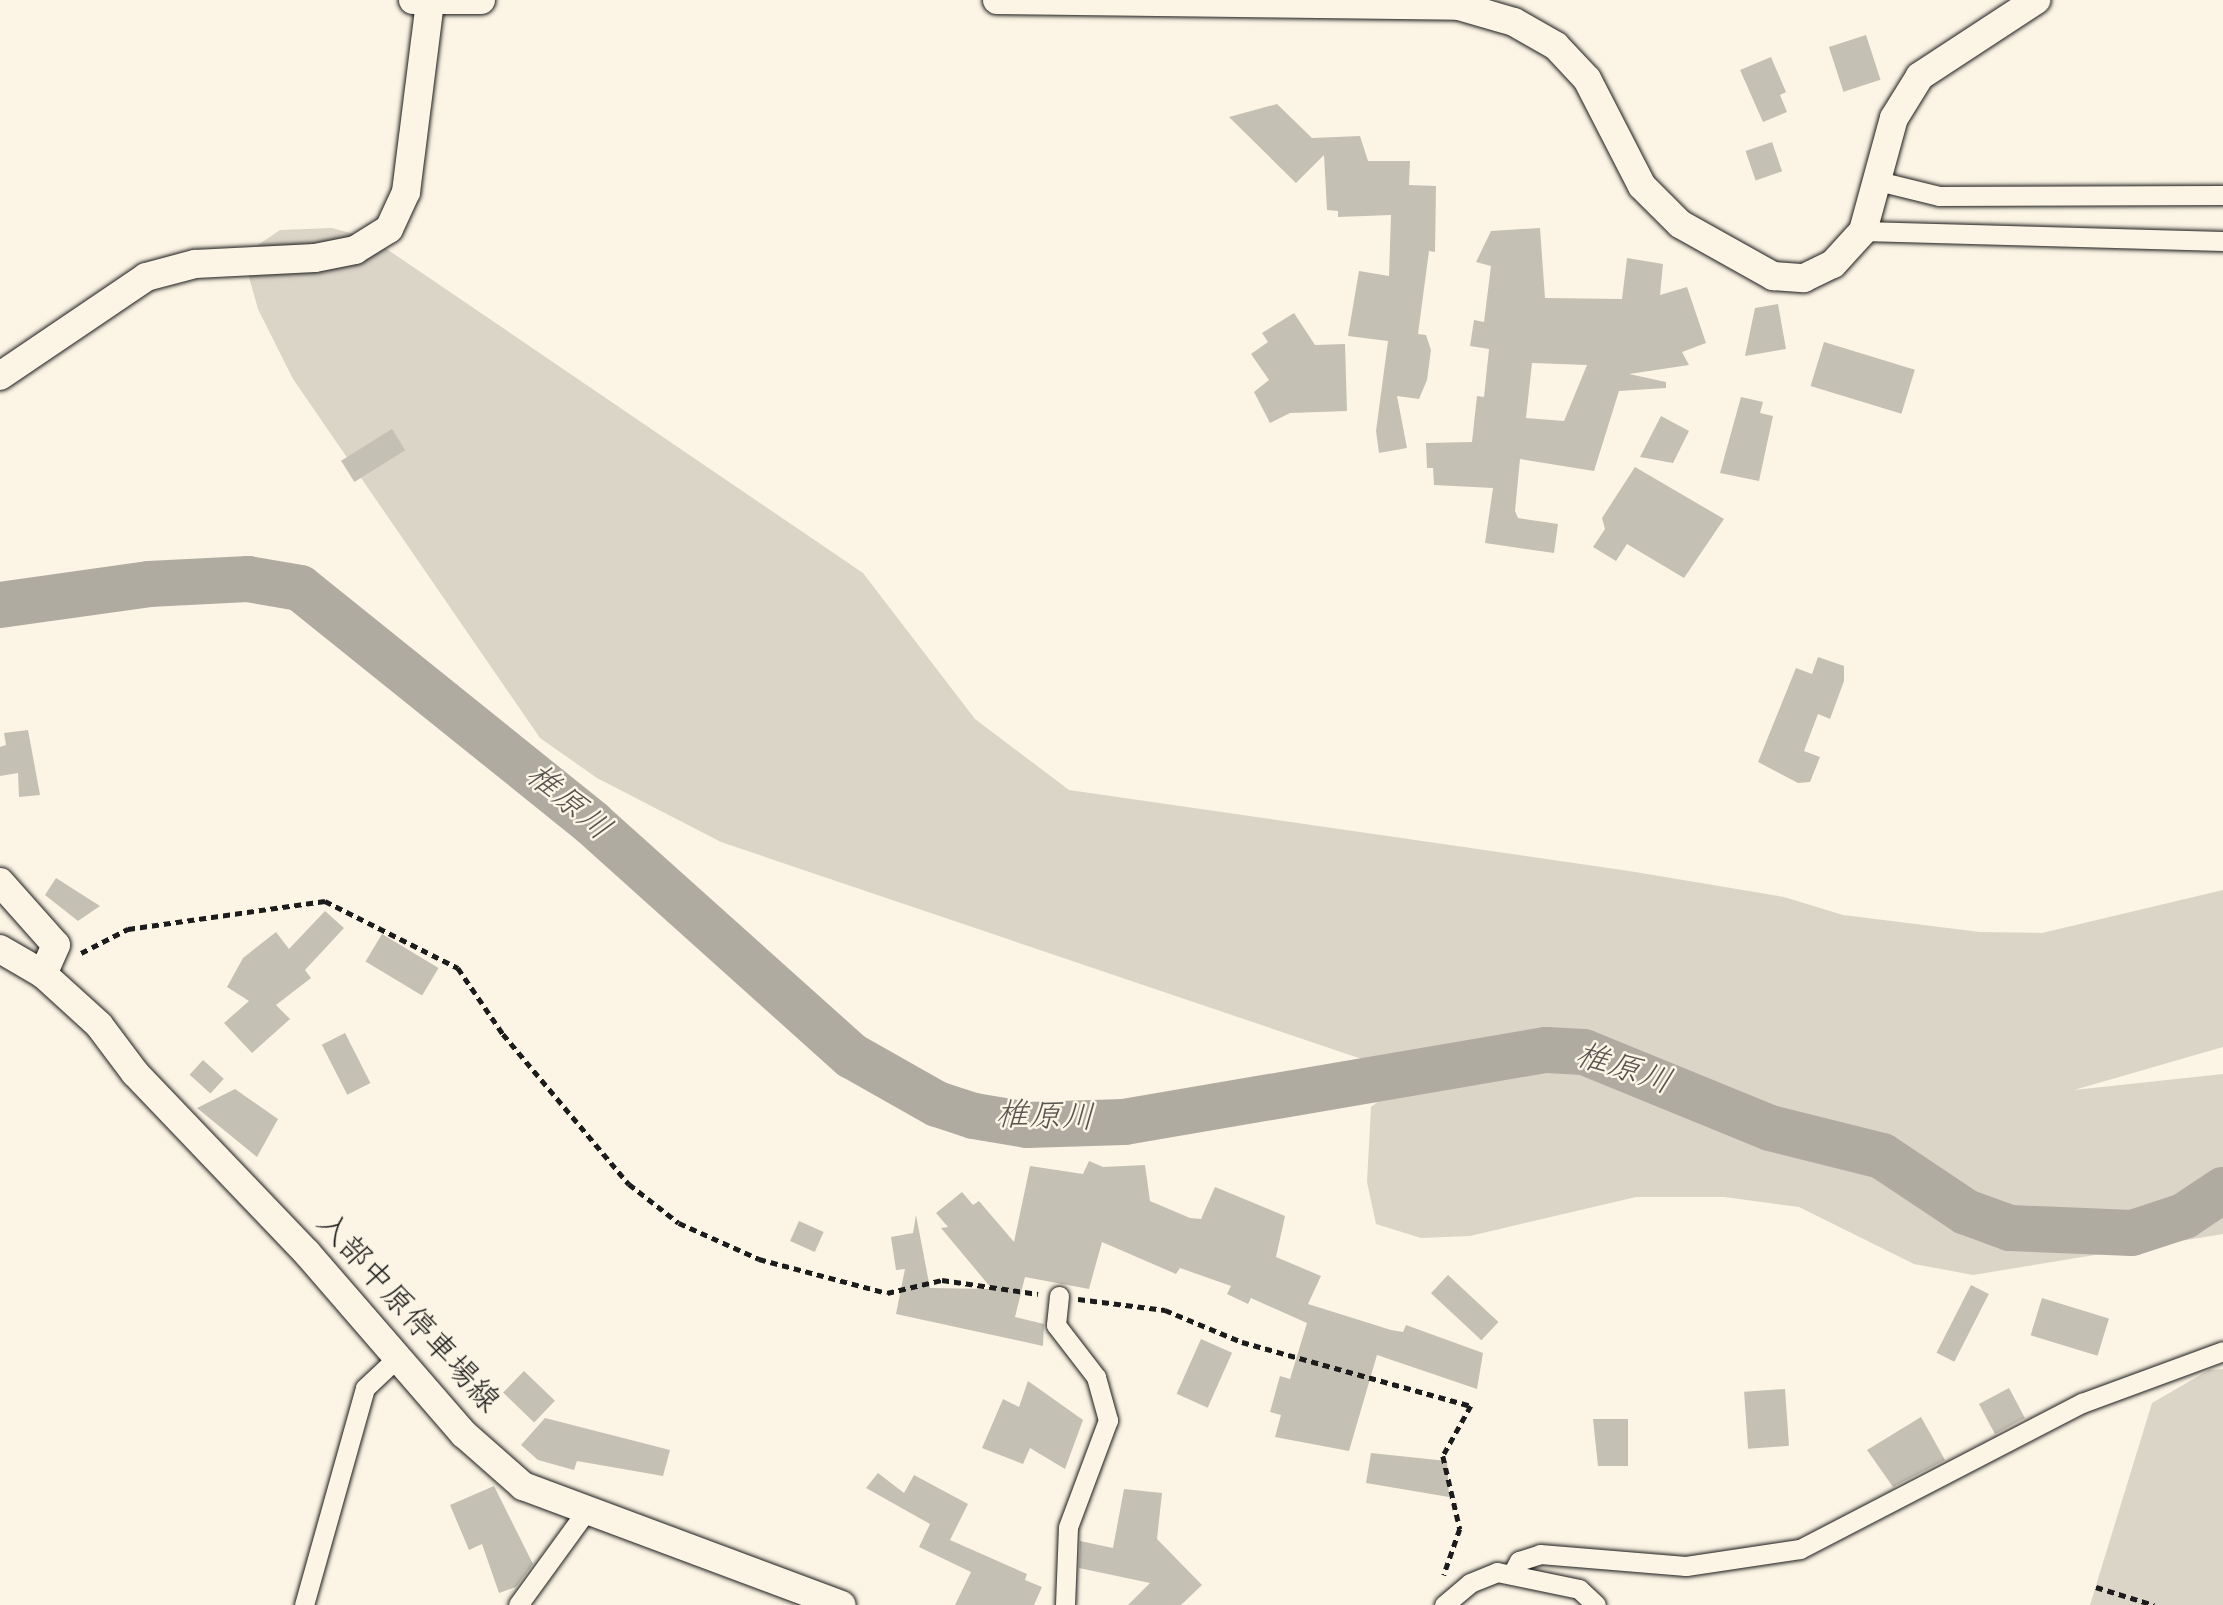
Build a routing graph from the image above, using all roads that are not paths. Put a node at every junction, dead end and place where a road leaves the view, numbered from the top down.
1 (481, 0) edge
2 (998, 0) edge
3 (2036, 0) edge
4 (422, 1) edge
5 (1878, 181) junction
6 (2223, 195) edge
7 (1863, 231) junction
8 (2223, 241) edge
9 (0, 376) edge
10 (0, 882) edge
11 (0, 949) edge
12 (50, 966) junction
13 (1059, 1296) road end
14 (2223, 1351) edge
15 (398, 1357) junction
16 (584, 1514) junction
17 (1512, 1574) junction
18 (1445, 1604) edge
19 (304, 1605) edge
20 (518, 1605) edge
21 (841, 1605) edge
22 (1065, 1605) edge
23 (1596, 1605) edge

1 - 4 street
2 - 7 street
3 - 5 street
4 - 9 street
5 - 6 street
5 - 7 street
7 - 8 street
10 - 12 street
11 - 12 street, 入部中原停車場線
12 - 15 street, 入部中原停車場線
13 - 22 street
14 - 17 street
15 - 16 street, 入部中原停車場線
15 - 19 street
16 - 20 street
16 - 21 street, 入部中原停車場線
17 - 18 street
17 - 23 street

